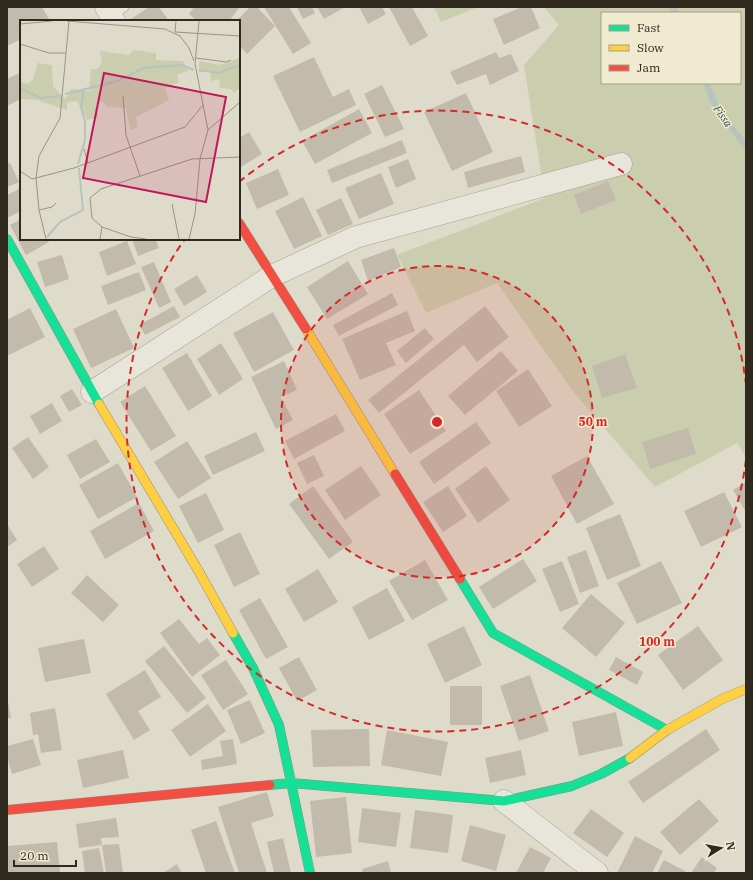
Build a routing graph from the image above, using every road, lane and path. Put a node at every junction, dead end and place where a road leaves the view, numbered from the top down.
1 (621, 164) dead end
2 (240, 225) edge
3 (7, 239) edge
4 (272, 276) junction
5 (92, 392) junction
6 (746, 689) edge
7 (667, 730) junction
8 (291, 783) junction
9 (504, 802) junction
10 (7, 810) edge
11 (310, 873) edge
12 (597, 873) edge

1 - 4 street
2 - 4 street
3 - 5 street
4 - 5 street
4 - 7 street
5 - 8 street
6 - 7 street
7 - 9 street
8 - 9 street
8 - 10 street
8 - 11 street
9 - 12 street

